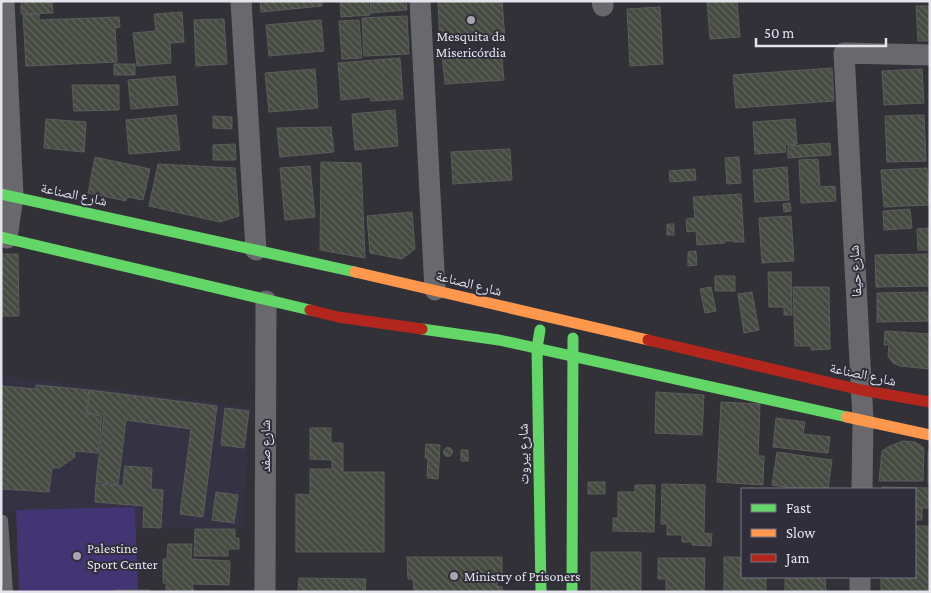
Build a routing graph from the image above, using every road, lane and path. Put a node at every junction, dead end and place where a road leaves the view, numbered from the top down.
1 (4, 1) edge
2 (241, 1) edge
3 (420, 1) edge
4 (930, 55) edge
5 (7, 195) edge
6 (4, 238) edge
7 (256, 250) junction
8 (435, 290) junction
9 (266, 301) junction
10 (543, 316) junction
11 (574, 324) junction
12 (537, 348) junction
13 (572, 357) junction
14 (861, 390) junction
15 (930, 402) edge
16 (863, 420) junction
17 (930, 435) edge
18 (862, 488) edge
19 (3, 520) dead end
20 (860, 578) edge
21 (8, 592) edge
22 (265, 592) edge
23 (541, 592) edge
24 (572, 592) edge
25 (860, 592) edge

1 - 5 street
2 - 7 street
3 - 8 street
4 - 14 street, شارع حيفا
5 - 6 street
5 - 7 main road, شارع الصناعة
6 - 9 main road
7 - 8 main road, شارع الصناعة
8 - 10 main road, شارع الصناعة
9 - 12 main road
9 - 22 street, شارع صفد
10 - 11 main road, شارع الصناعة
10 - 12 main road, شارع بيروت
11 - 13 main road
11 - 14 main road, شارع الصناعة
12 - 13 main road
12 - 23 main road, شارع بيروت
13 - 16 main road
13 - 24 main road
14 - 15 main road, شارع الصناعة
14 - 16 street, شارع حيفا
16 - 17 main road
16 - 18 street, شارع حيفا
19 - 21 lane
20 - 25 street

